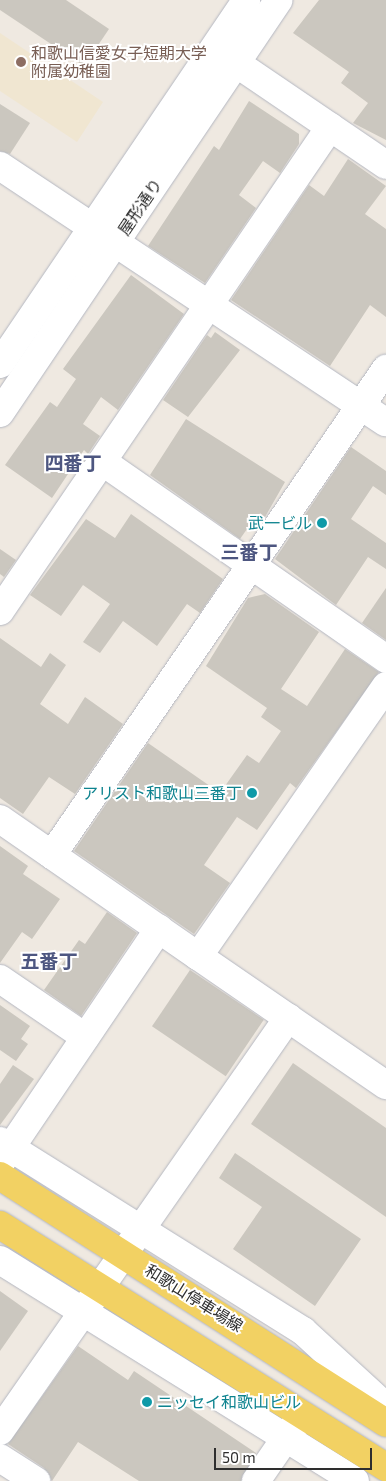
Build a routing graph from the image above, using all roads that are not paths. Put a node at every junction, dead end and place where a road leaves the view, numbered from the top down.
1 (246, 0) edge
2 (280, 0) edge
3 (236, 63) junction
4 (330, 127) junction
5 (386, 165) edge
6 (0, 166) edge
7 (95, 226) junction
8 (118, 240) junction
9 (212, 305) junction
10 (0, 364) edge
11 (386, 368) edge
12 (361, 405) junction
13 (0, 413) edge
14 (386, 422) edge
15 (104, 462) junction
16 (254, 567) junction
17 (0, 612) edge
18 (386, 659) edge
19 (386, 686) edge
20 (0, 819) edge
21 (52, 855) junction
22 (159, 930) junction
23 (198, 956) junction
24 (0, 979) edge
25 (288, 1018) junction
26 (85, 1037) junction
27 (386, 1085) edge
28 (3, 1151) edge
29 (0, 1176) edge
30 (0, 1224) edge
31 (140, 1228) junction
32 (122, 1253) junction
33 (0, 1260) edge
34 (99, 1287) junction
35 (82, 1311) junction
36 (386, 1407) edge
37 (301, 1415) junction
38 (386, 1424) edge
39 (0, 1431) edge
40 (286, 1438) junction
41 (0, 1458) edge
42 (386, 1467) edge
43 (36, 1481) edge
44 (256, 1481) edge
45 (355, 1481) edge

1 - 7 street, 屋形通り
2 - 3 street, 屋形通り
3 - 4 street
3 - 8 street, 屋形通り
4 - 5 street
4 - 9 street
6 - 7 street
7 - 8 street
7 - 10 street, 屋形通り
8 - 9 street
8 - 13 street, 屋形通り
9 - 12 street
9 - 15 street
11 - 12 street
12 - 14 street
12 - 16 street
15 - 16 street
15 - 17 street
16 - 18 street
16 - 21 street
19 - 23 street
20 - 21 street
21 - 22 street
22 - 23 street
22 - 26 street
23 - 25 street
24 - 26 street
25 - 27 street
25 - 31 street
26 - 28 street
28 - 31 street
29 - 32 main road, 和歌山停車場線
30 - 34 main road
31 - 32 street
31 - 36 street
32 - 34 street
32 - 38 main road, 和歌山停車場線
33 - 35 street
34 - 35 street
34 - 37 main road
35 - 39 street
35 - 40 street
37 - 40 street
37 - 42 main road
40 - 44 street
40 - 45 street
41 - 43 street

